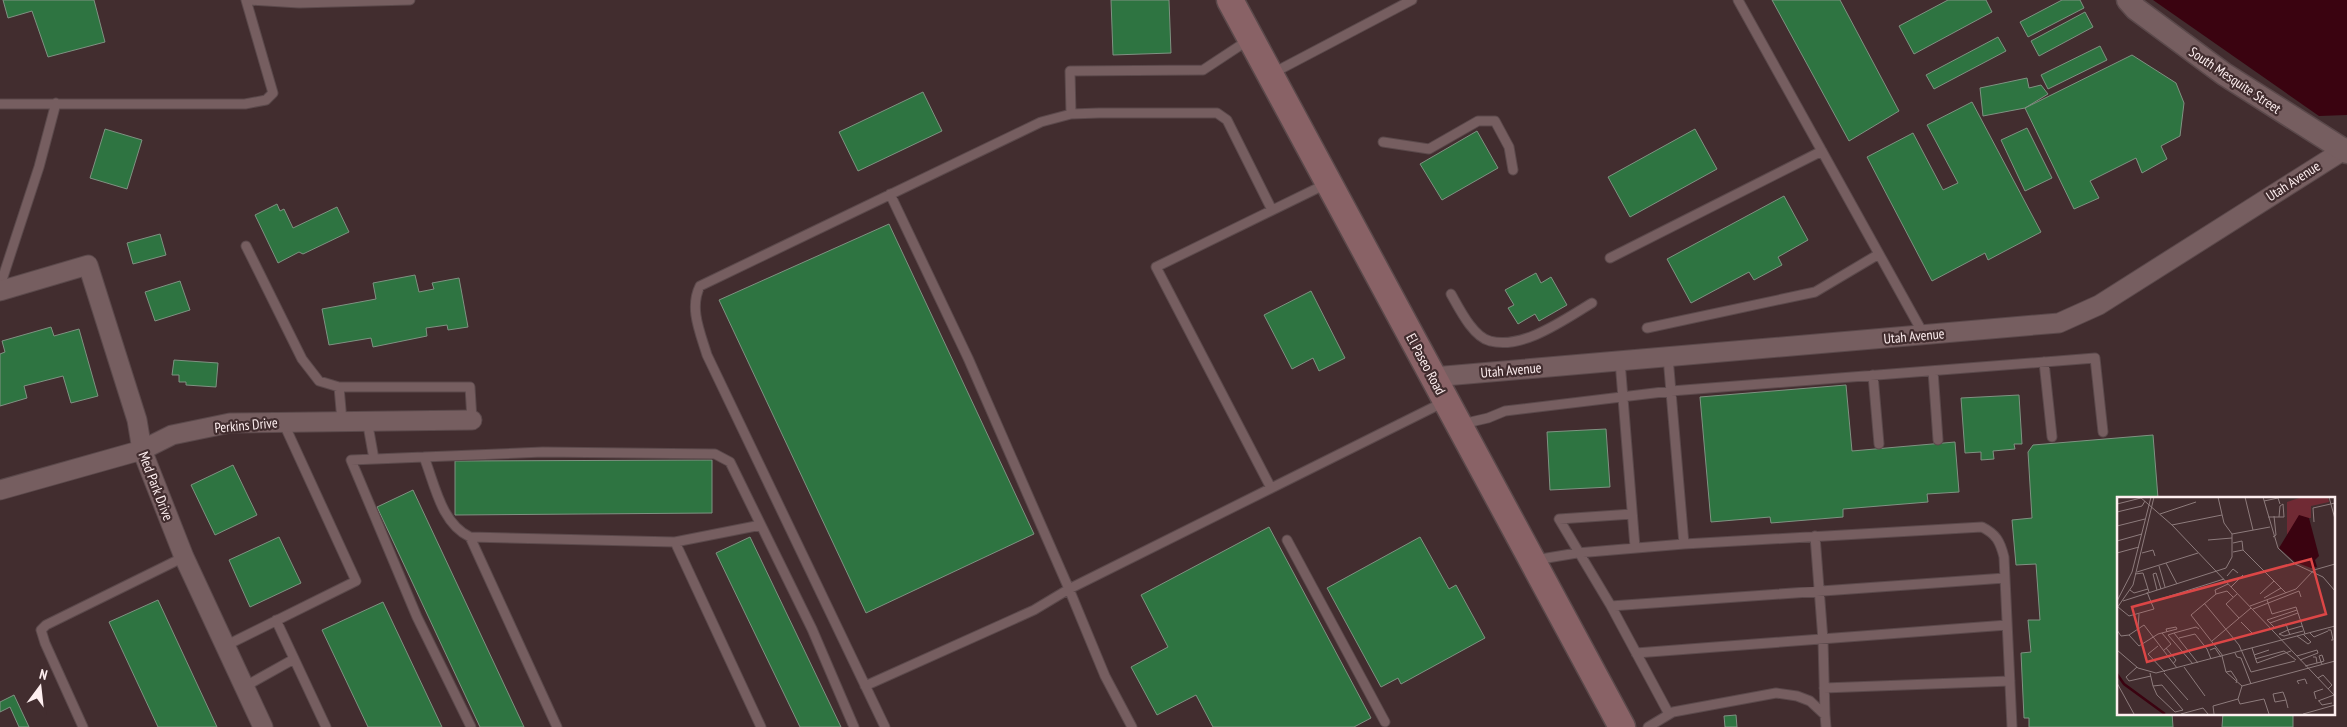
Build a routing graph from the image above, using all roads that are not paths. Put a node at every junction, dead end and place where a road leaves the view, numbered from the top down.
1 (248, 0) edge
2 (410, 0) edge
3 (1230, 0) edge
4 (1412, 0) edge
5 (1738, 0) edge
6 (2128, 0) edge
7 (1251, 39) junction
8 (1270, 74) junction
9 (56, 103) junction
10 (0, 104) edge
11 (1071, 114) junction
12 (1383, 142) dead end
13 (2346, 149) edge
14 (1822, 151) junction
15 (1513, 170) dead end
16 (1328, 183) junction
17 (890, 194) junction
18 (1272, 210) junction
19 (246, 246) dead end
20 (1879, 254) junction
21 (1610, 258) dead end
22 (0, 286) edge
23 (0, 291) edge
24 (1451, 294) dead end
25 (1592, 303) dead end
26 (1646, 328) dead end
27 (1924, 335) junction
28 (1668, 357) junction
29 (1620, 362) junction
30 (2044, 362) junction
31 (1933, 371) junction
32 (1873, 375) junction
33 (1433, 377) junction
34 (339, 387) junction
35 (1671, 391) junction
36 (1622, 398) junction
37 (1446, 401) junction
38 (367, 420) junction
39 (472, 420) joint
40 (342, 421) junction
41 (283, 422) junction
42 (1459, 425) junction
43 (2102, 432) dead end
44 (2052, 437) dead end
45 (1938, 440) dead end
46 (1879, 444) dead end
47 (142, 450) junction
48 (424, 457) junction
49 (374, 459) junction
50 (1270, 488) junction
51 (0, 490) edge
52 (1632, 514) junction
53 (761, 525) junction
54 (1816, 536) junction
55 (470, 537) junction
56 (1287, 540) dead end
57 (675, 542) junction
58 (1684, 544) junction
59 (1635, 547) junction
60 (1577, 552) junction
61 (184, 558) junction
62 (1532, 560) junction
63 (2005, 578) junction
64 (1069, 589) junction
65 (1819, 590) junction
66 (1611, 606) junction
67 (276, 620) junction
68 (2007, 625) junction
69 (1823, 640) junction
70 (225, 646) junction
71 (1636, 653) junction
72 (294, 659) junction
73 (2010, 681) junction
74 (244, 686) junction
75 (866, 686) junction
76 (1824, 688) junction
77 (1669, 714) junction
78 (1825, 715) junction
79 (1385, 722) dead end
80 (83, 727) edge
81 (263, 727) edge
82 (326, 727) edge
83 (470, 727) edge
84 (557, 727) edge
85 (762, 727) edge
86 (854, 727) edge
87 (885, 727) edge
88 (1132, 727) edge
89 (1622, 727) edge
90 (1648, 727) edge
91 (1826, 727) edge
92 (2012, 727) edge

1 - 2 lane
1 - 9 lane
3 - 7 main road, El Paseo Road
4 - 8 lane
5 - 14 lane
6 - 13 street, South Mesquite Street
7 - 8 main road, El Paseo Road
7 - 11 lane
8 - 16 main road, El Paseo Road
9 - 10 lane
9 - 22 lane
11 - 17 lane
11 - 18 lane
12 - 15 lane
13 - 27 street, Utah Avenue
14 - 20 lane
14 - 21 lane
16 - 18 lane
16 - 33 main road, El Paseo Road
17 - 64 lane
17 - 75 lane
18 - 50 lane
19 - 34 lane
20 - 26 lane
20 - 27 lane
23 - 47 street, Med Park Drive
24 - 25 lane
27 - 28 street, Utah Avenue
28 - 29 street, Utah Avenue
28 - 35 lane
29 - 33 street, Utah Avenue
29 - 36 lane
30 - 31 lane
30 - 43 lane
30 - 44 lane
31 - 32 lane
31 - 45 lane
32 - 35 lane
32 - 46 lane
33 - 37 main road, El Paseo Road
34 - 39 lane
34 - 40 lane
35 - 36 lane
35 - 58 lane
36 - 42 lane
36 - 52 lane
37 - 42 main road, El Paseo Road
37 - 50 lane
38 - 39 street, Perkins Drive
38 - 40 street, Perkins Drive
38 - 49 lane
40 - 41 street, Perkins Drive
41 - 47 street, Perkins Drive
41 - 67 lane
42 - 62 main road, El Paseo Road
47 - 51 street, Perkins Drive
47 - 61 street, Med Park Drive
48 - 49 lane
48 - 53 lane
48 - 55 lane
49 - 83 lane
50 - 64 lane
52 - 59 lane
52 - 60 lane
53 - 57 lane
53 - 86 lane
54 - 58 lane
54 - 63 lane
54 - 65 lane
55 - 57 lane
55 - 84 lane
56 - 79 lane
57 - 85 lane
58 - 59 lane
59 - 60 lane
60 - 62 lane
60 - 66 lane
61 - 70 street, Med Park Drive
61 - 80 lane
62 - 89 main road, El Paseo Road
63 - 65 lane
63 - 68 lane
64 - 75 lane
64 - 88 lane
65 - 66 lane
65 - 69 lane
66 - 71 lane
67 - 70 lane
67 - 72 lane
68 - 69 lane
68 - 73 lane
69 - 71 lane
69 - 76 lane
70 - 74 street, Med Park Drive
71 - 77 lane
72 - 74 lane
72 - 82 lane
73 - 76 lane
73 - 92 lane
74 - 81 street, Med Park Drive
75 - 87 lane
76 - 78 lane
77 - 78 lane
77 - 90 lane
78 - 91 lane

